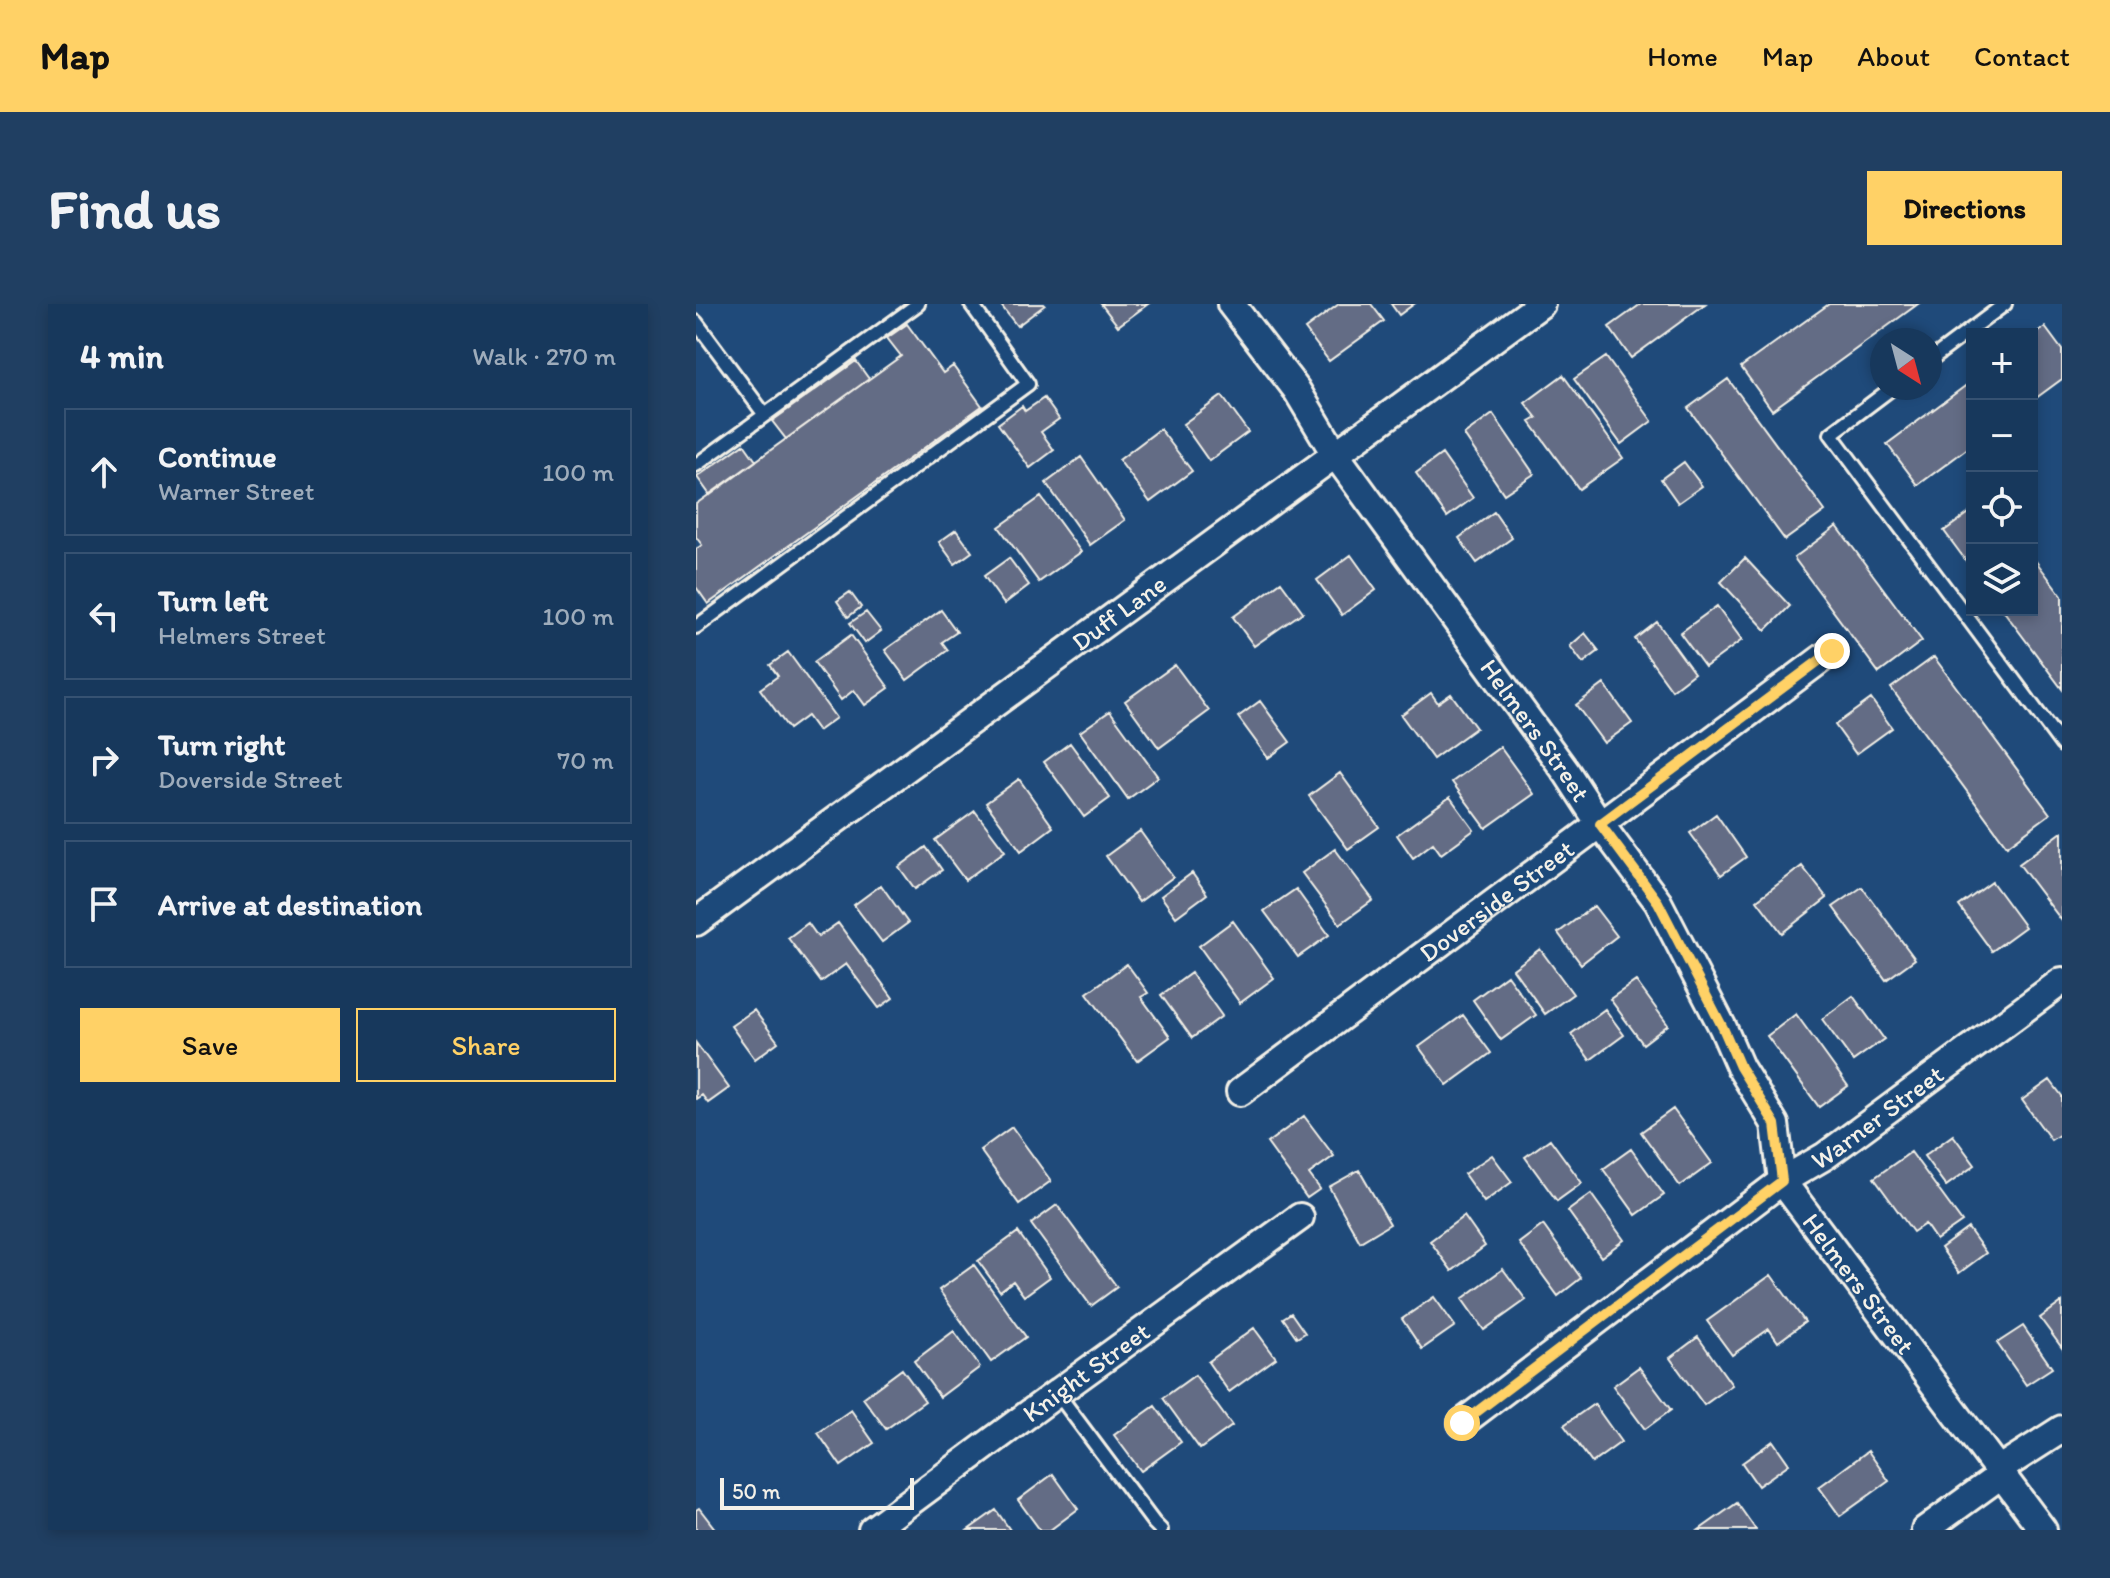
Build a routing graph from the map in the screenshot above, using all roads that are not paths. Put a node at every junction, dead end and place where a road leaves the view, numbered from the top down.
1 (918, 304) edge
2 (971, 304) edge
3 (1231, 304) edge
4 (1541, 304) edge
5 (2005, 304) edge
6 (696, 322) edge
7 (1942, 351) edge
8 (1876, 400) edge
9 (765, 415) junction
10 (1335, 454) junction
11 (696, 465) edge
12 (698, 621) edge
13 (1832, 651) dead end
14 (2062, 745) edge
15 (1600, 824) junction
16 (696, 922) edge
17 (2062, 981) edge
18 (1240, 1092) dead end
19 (1782, 1181) junction
20 (1300, 1217) dead end
21 (1057, 1393) junction
22 (1462, 1423) dead end
23 (2062, 1429) edge
24 (1998, 1470) junction
25 (872, 1530) edge
26 (1161, 1530) edge
27 (1925, 1530) edge
28 (2043, 1530) edge

1 - 9 lane
2 - 12 lane
3 - 10 street, Helmers Street
4 - 10 street, Duff Lane
5 - 7 lane
6 - 9 lane
8 - 14 lane
9 - 11 lane
10 - 15 street, Helmers Street
10 - 16 street, Duff Lane
13 - 15 street, Doverside Street
15 - 18 street, Doverside Street
15 - 19 street, Helmers Street
17 - 19 street, Warner Street
19 - 22 street, Warner Street
19 - 24 street, Helmers Street
20 - 21 street, Knight Street
21 - 25 street, Knight Street
21 - 26 lane
23 - 24 street
24 - 27 street
24 - 28 street, Helmers Street

